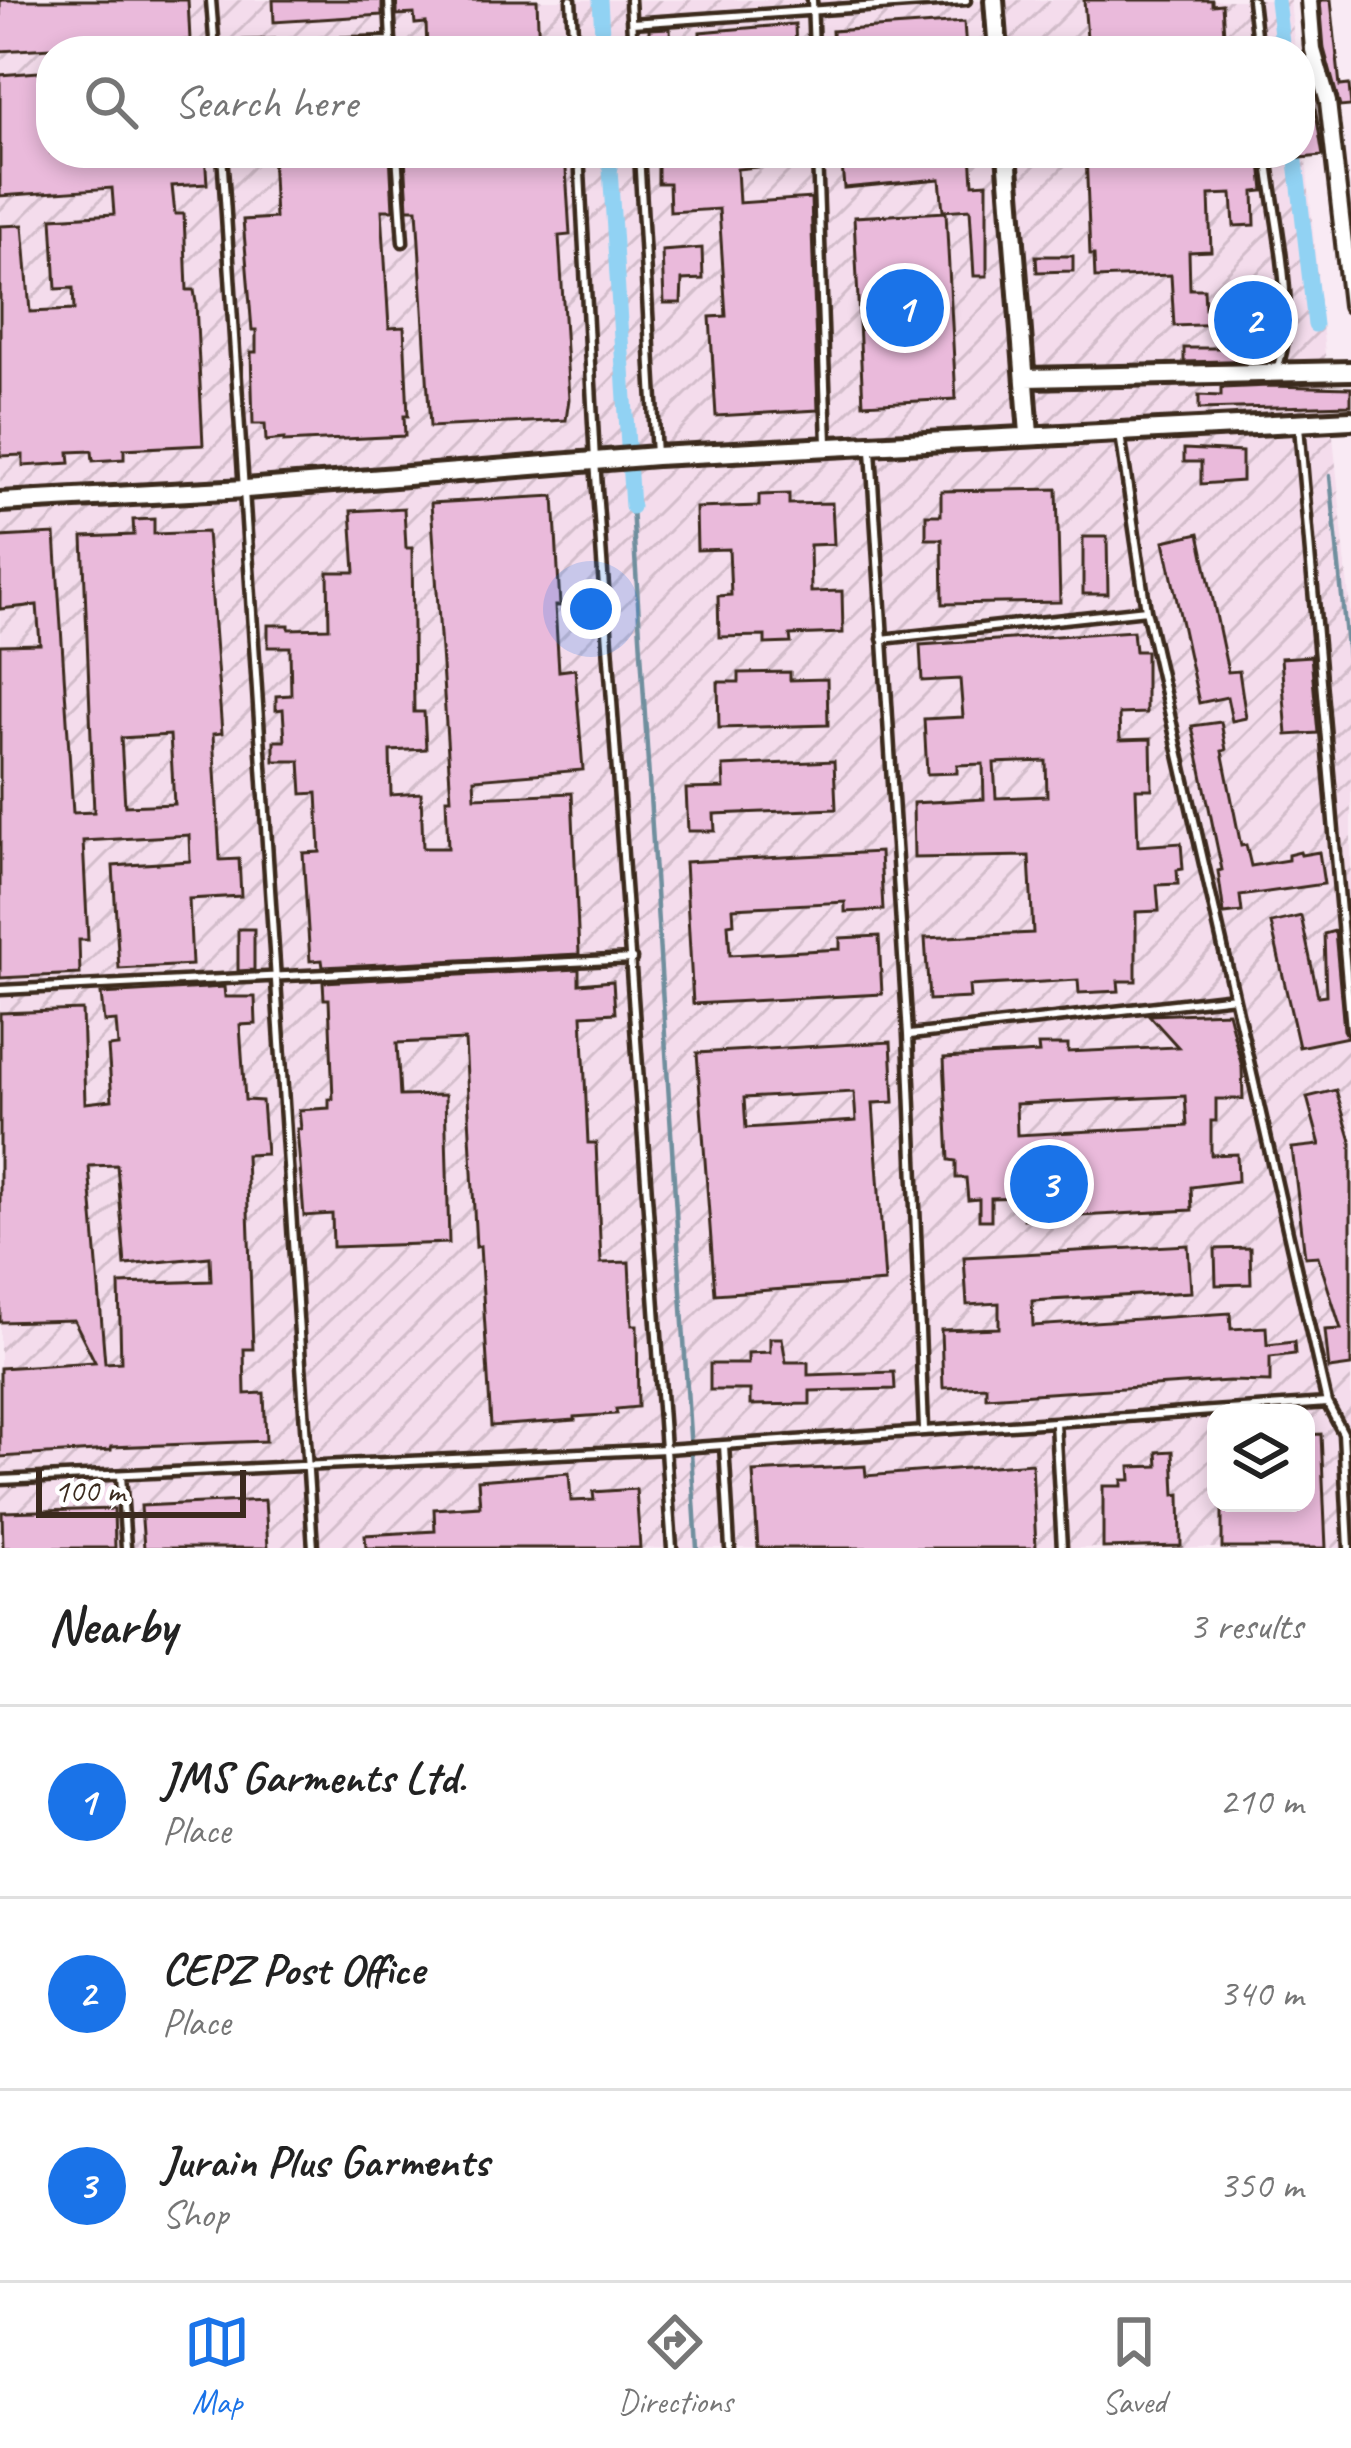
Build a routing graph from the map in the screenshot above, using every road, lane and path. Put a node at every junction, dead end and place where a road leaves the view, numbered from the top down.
1 (211, 0) edge
2 (389, 0) edge
3 (571, 0) edge
4 (630, 0) edge
5 (812, 0) edge
6 (966, 0) edge
7 (994, 0) edge
8 (1252, 0) edge
9 (1309, 0) edge
10 (812, 11) junction
11 (632, 23) junction
12 (213, 36) edge
13 (391, 36) edge
14 (573, 36) edge
15 (632, 36) edge
16 (813, 36) edge
17 (997, 36) edge
18 (1256, 36) edge
19 (1312, 36) edge
20 (1315, 57) edge
21 (223, 168) edge
22 (399, 168) edge
23 (580, 168) edge
24 (640, 168) edge
25 (818, 168) edge
26 (1008, 168) edge
27 (1269, 168) edge
28 (403, 242) dead end
29 (1351, 305) edge
30 (1351, 371) edge
31 (1276, 373) junction
32 (1026, 378) junction
33 (1351, 419) edge
34 (1299, 422) junction
35 (1029, 434) junction
36 (1120, 434) junction
37 (827, 447) junction
38 (871, 448) junction
39 (656, 456) junction
40 (602, 460) junction
41 (246, 489) junction
42 (0, 502) edge
43 (1146, 610) junction
44 (883, 639) junction
45 (632, 959) junction
46 (275, 976) junction
47 (0, 990) edge
48 (1234, 997) junction
49 (1351, 1029) edge
50 (908, 1035) junction
51 (1327, 1403) junction
52 (1055, 1422) junction
53 (924, 1429) junction
54 (724, 1445) junction
55 (666, 1449) junction
56 (309, 1467) junction
57 (121, 1474) junction
58 (0, 1480) edge
59 (126, 1548) edge
60 (313, 1548) edge
61 (671, 1548) edge
62 (730, 1548) edge
63 (1062, 1548) edge
64 (1349, 1548) edge

1 - 12 lane
2 - 13 lane
3 - 14 lane
4 - 11 lane
5 - 10 lane
6 - 10 lane
7 - 17 street
8 - 18 lane
9 - 19 street
10 - 11 lane
10 - 16 lane
11 - 15 lane
20 - 29 street
21 - 41 lane
22 - 28 lane
23 - 40 lane
24 - 39 lane
25 - 37 lane
26 - 32 street
27 - 31 lane
30 - 31 street
31 - 32 street
32 - 35 street
33 - 34 street
34 - 36 street
34 - 49 lane
35 - 36 street
35 - 38 street
36 - 43 lane
37 - 38 street
37 - 39 street
38 - 44 lane
39 - 40 street
40 - 41 street
40 - 45 lane
41 - 42 street
41 - 46 lane
43 - 44 lane
43 - 48 lane
44 - 50 lane
45 - 46 lane
45 - 55 lane
46 - 47 lane
46 - 56 lane
48 - 50 lane
48 - 51 lane
50 - 53 lane
51 - 52 lane
51 - 64 lane
52 - 53 lane
52 - 63 lane
53 - 54 lane
54 - 55 lane
54 - 62 lane
55 - 56 lane
55 - 61 lane
56 - 57 lane
56 - 60 lane
57 - 58 lane
57 - 59 lane

